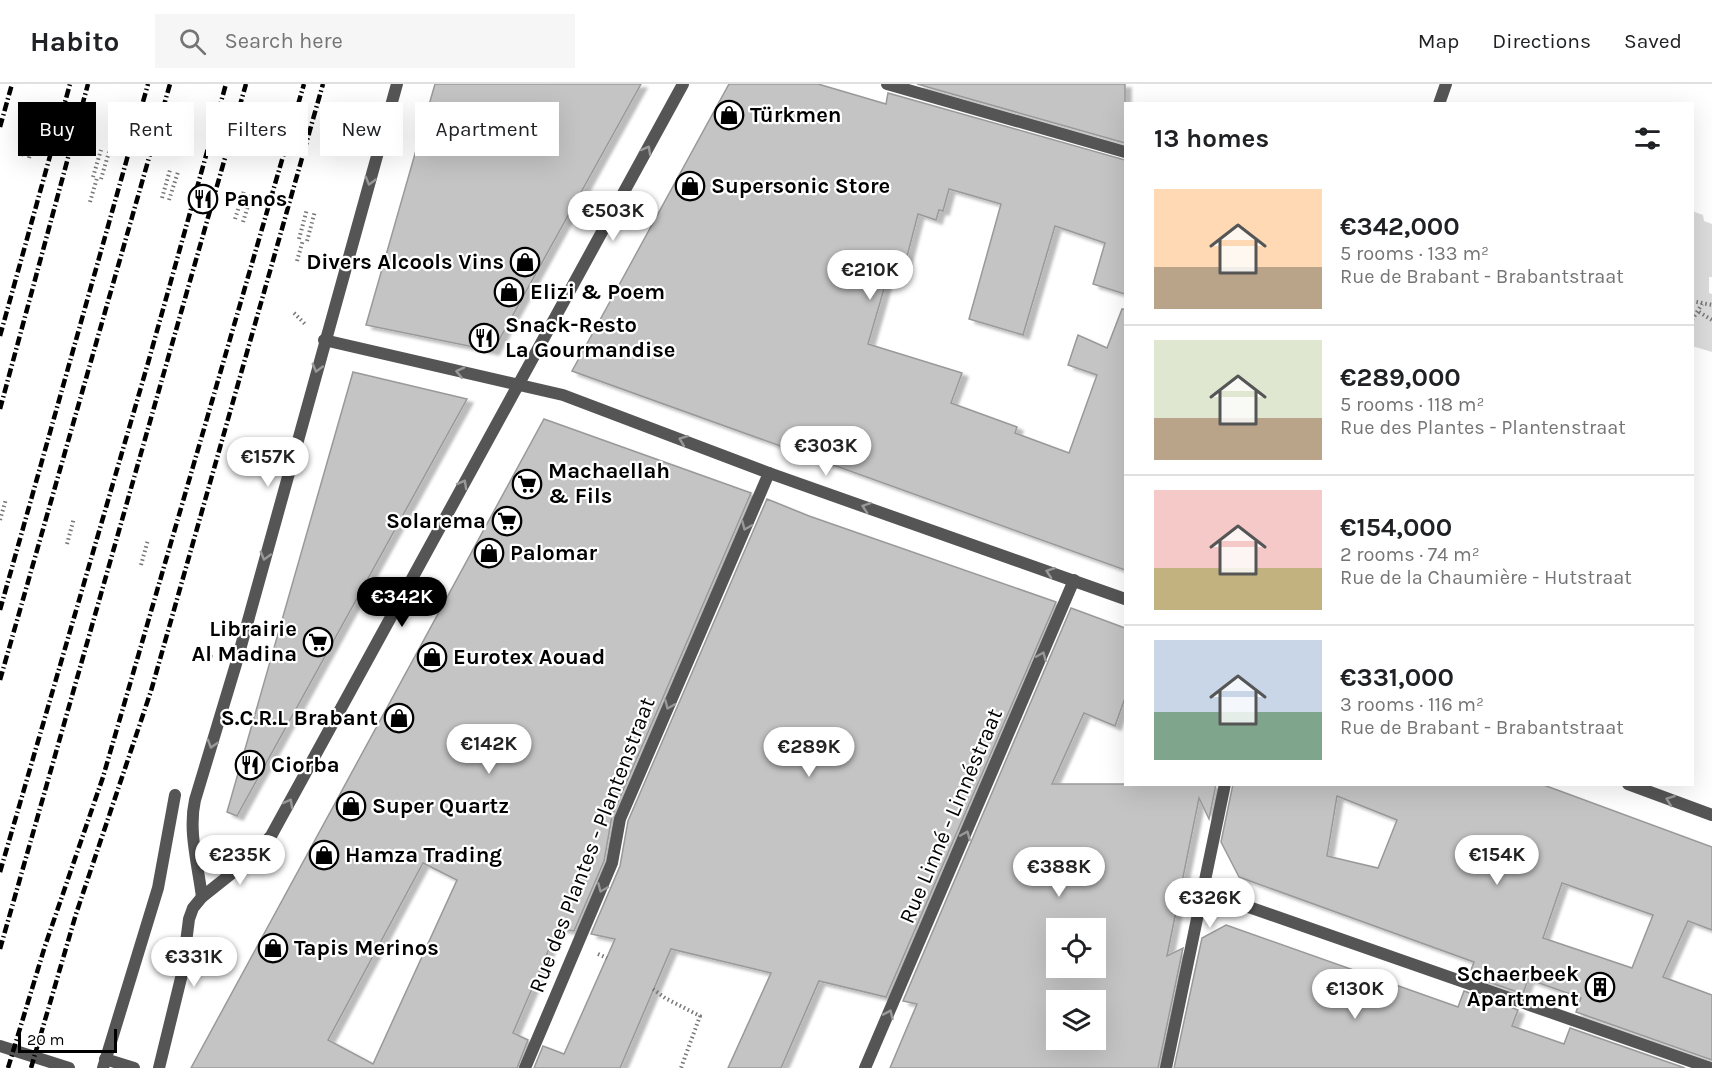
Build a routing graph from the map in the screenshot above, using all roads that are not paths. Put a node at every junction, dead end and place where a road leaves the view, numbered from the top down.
1 (397, 84) edge
2 (683, 84) edge
3 (887, 84) edge
4 (1446, 84) edge
5 (1440, 102) edge
6 (1124, 152) edge
7 (324, 340) junction
8 (518, 385) junction
9 (769, 473) junction
10 (1074, 580) junction
11 (1124, 599) edge
12 (1226, 786) edge
13 (1633, 786) edge
14 (175, 795) dead end
15 (1712, 815) edge
16 (1203, 891) junction
17 (202, 897) junction
18 (0, 1046) edge
19 (104, 1064) edge
20 (69, 1068) edge
21 (134, 1068) edge
22 (159, 1068) edge
23 (525, 1068) edge
24 (865, 1068) edge
25 (1166, 1068) edge
26 (1710, 1068) edge

1 -> 7 street
8 -> 2 street
3 - 6 street
4 - 5 street
8 -> 7 street
7 -> 17 street
9 -> 8 street
17 -> 8 street
10 -> 9 street
9 -> 23 street, Rue des Plantes - Plantenstraat
10 - 11 street
24 -> 10 street, Rue Linné - Linnéstraat
12 - 16 street
15 -> 13 street
14 - 19 street
16 - 25 street
16 - 26 street
17 - 22 street
18 - 20 street
19 - 21 street

